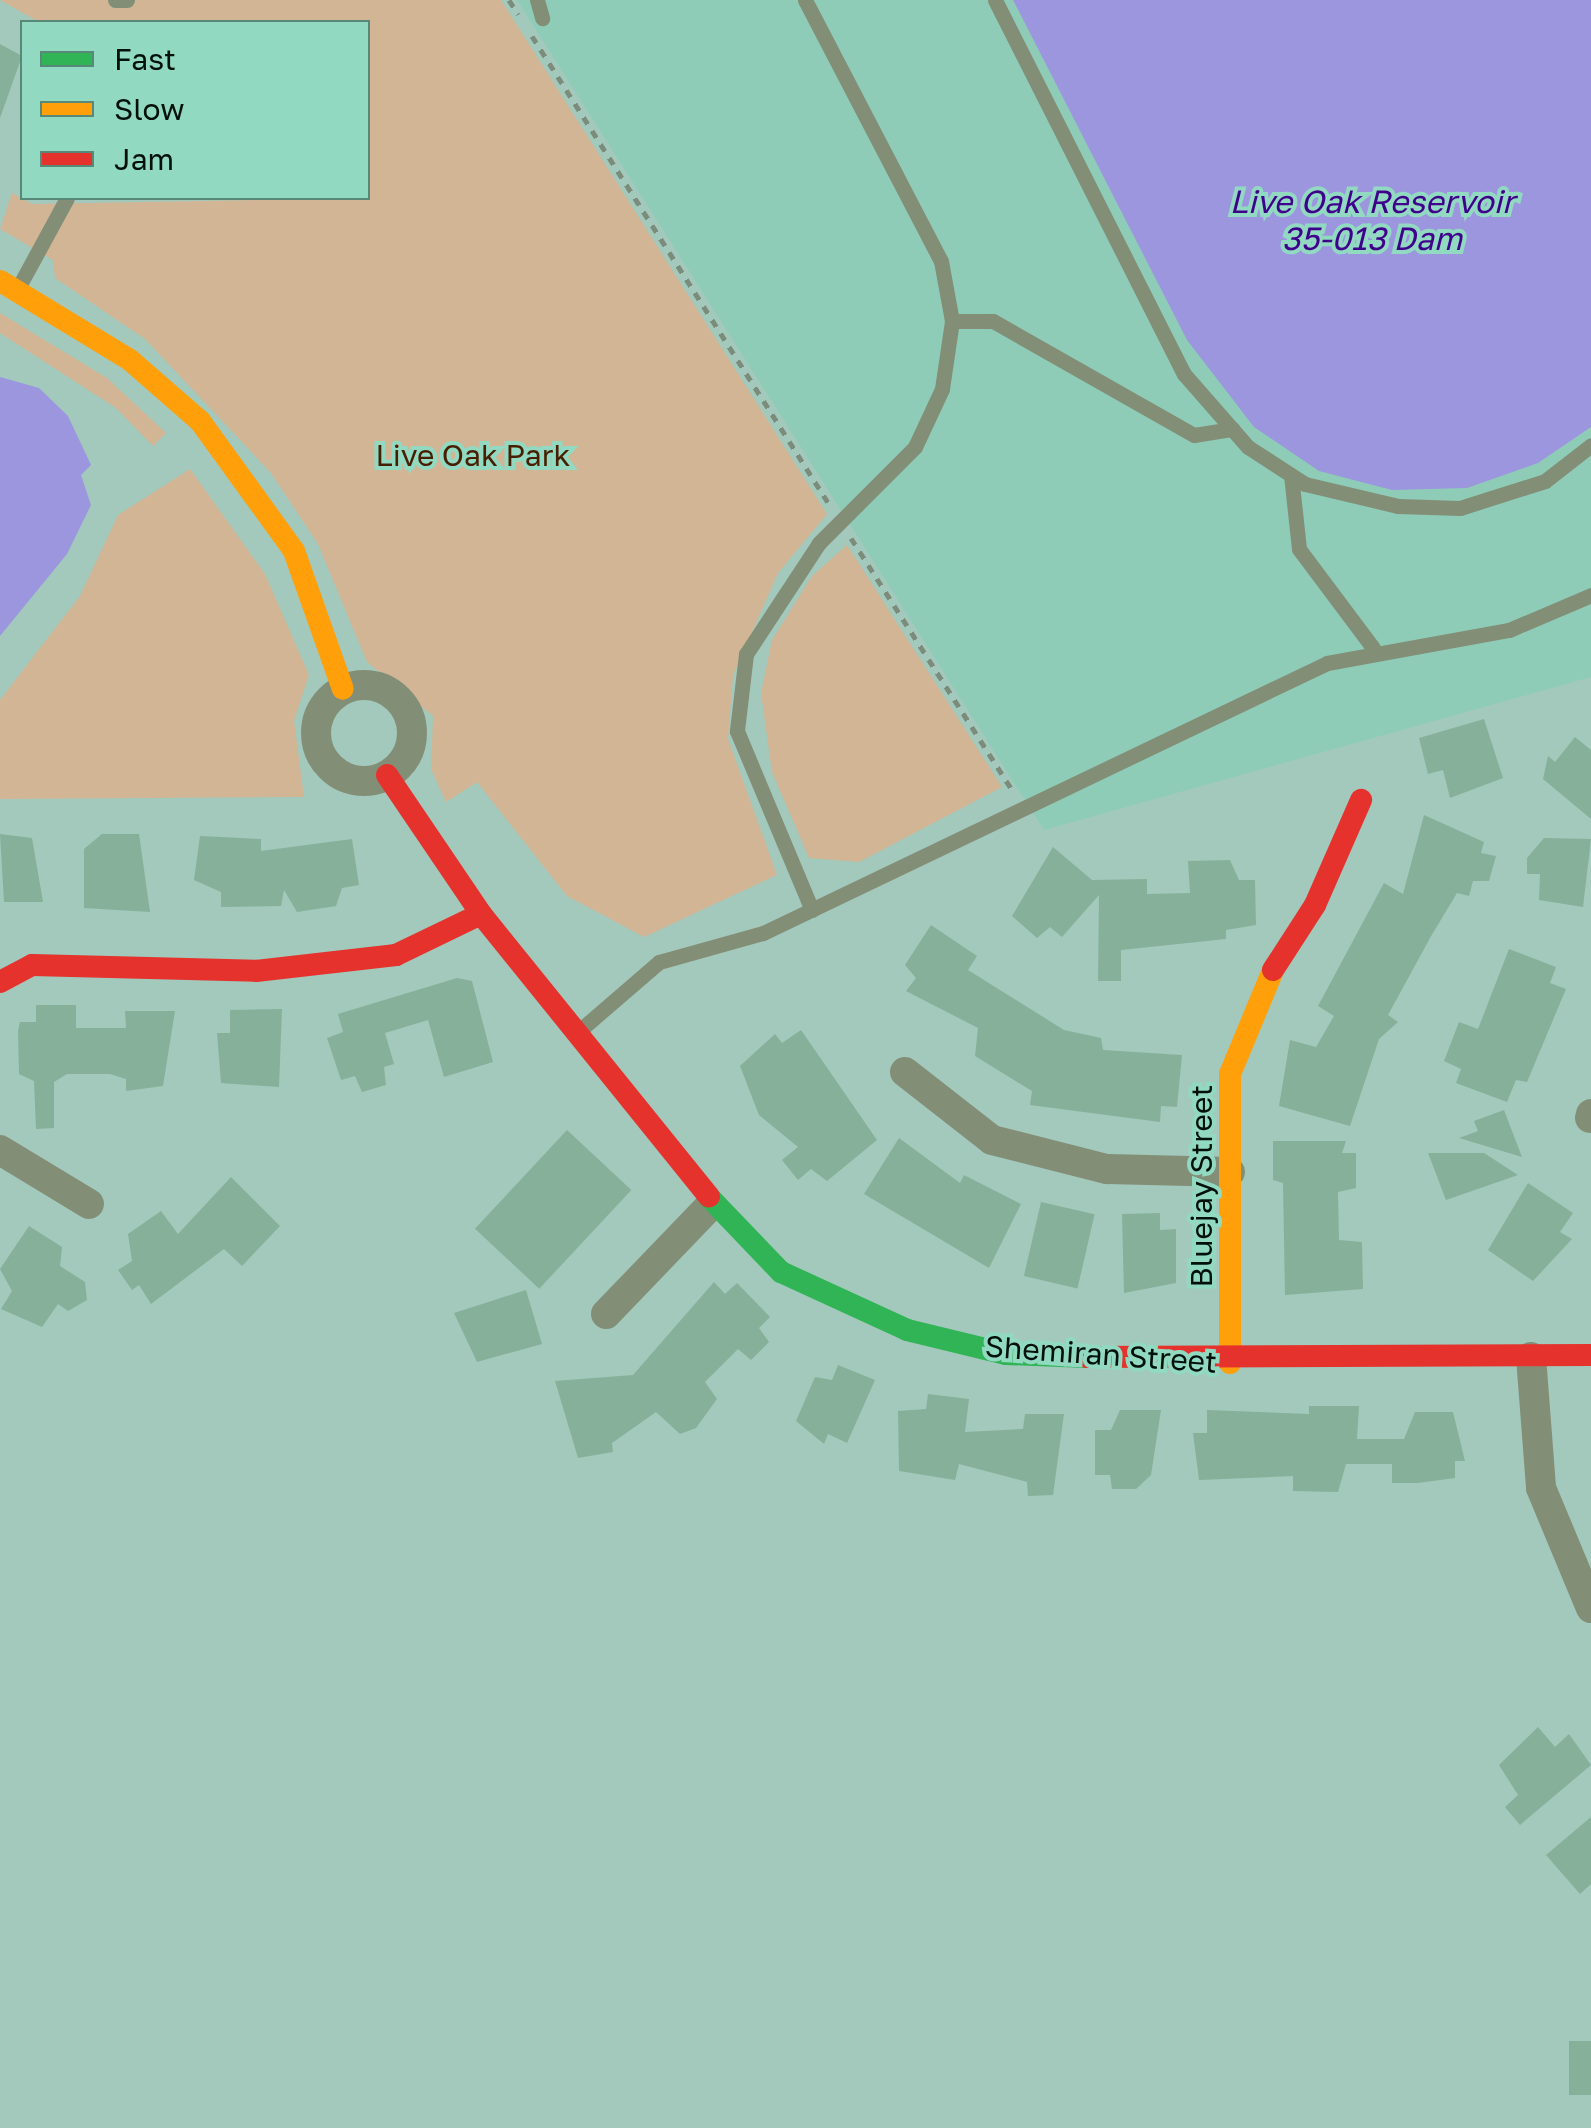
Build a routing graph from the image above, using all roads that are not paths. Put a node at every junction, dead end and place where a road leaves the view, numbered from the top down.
1 (115, 0) edge
2 (126, 0) edge
3 (537, 0) edge
4 (805, 0) edge
5 (996, 0) edge
6 (542, 18) dead end
7 (67, 200) edge
8 (8, 286) edge
9 (952, 321) junction
10 (1232, 429) junction
11 (1591, 444) edge
12 (1292, 476) junction
13 (1591, 595) edge
14 (1372, 648) junction
15 (344, 690) junction
16 (387, 774) junction
17 (1361, 800) dead end
18 (812, 910) junction
19 (481, 914) junction
20 (0, 982) edge
21 (576, 1034) junction
22 (905, 1072) dead end
23 (0, 1150) edge
24 (1230, 1172) junction
25 (89, 1204) dead end
26 (710, 1206) junction
27 (606, 1314) dead end
28 (1591, 1355) edge
29 (1531, 1357) junction
30 (1230, 1362) junction
31 (1590, 1603) edge

1 - 2 lane
3 - 6 lane
4 - 9 lane
5 - 10 lane
7 - 8 lane
8 - 15 street
9 - 10 lane
9 - 18 lane
10 - 12 lane
11 - 12 lane
12 - 14 lane
13 - 14 lane
14 - 18 lane
15 - 16 street
15 - 16 street
16 - 19 street, Shemiran Street
17 - 24 street, Bluejay Street
18 - 21 lane
19 - 20 street
19 - 21 street, Shemiran Street
21 - 26 street, Shemiran Street
22 - 24 street
23 - 25 street
24 - 30 street, Bluejay Street
26 - 27 street
26 - 30 street, Shemiran Street
28 - 29 street, Shemiran Street
29 - 30 street, Shemiran Street
29 - 31 street

